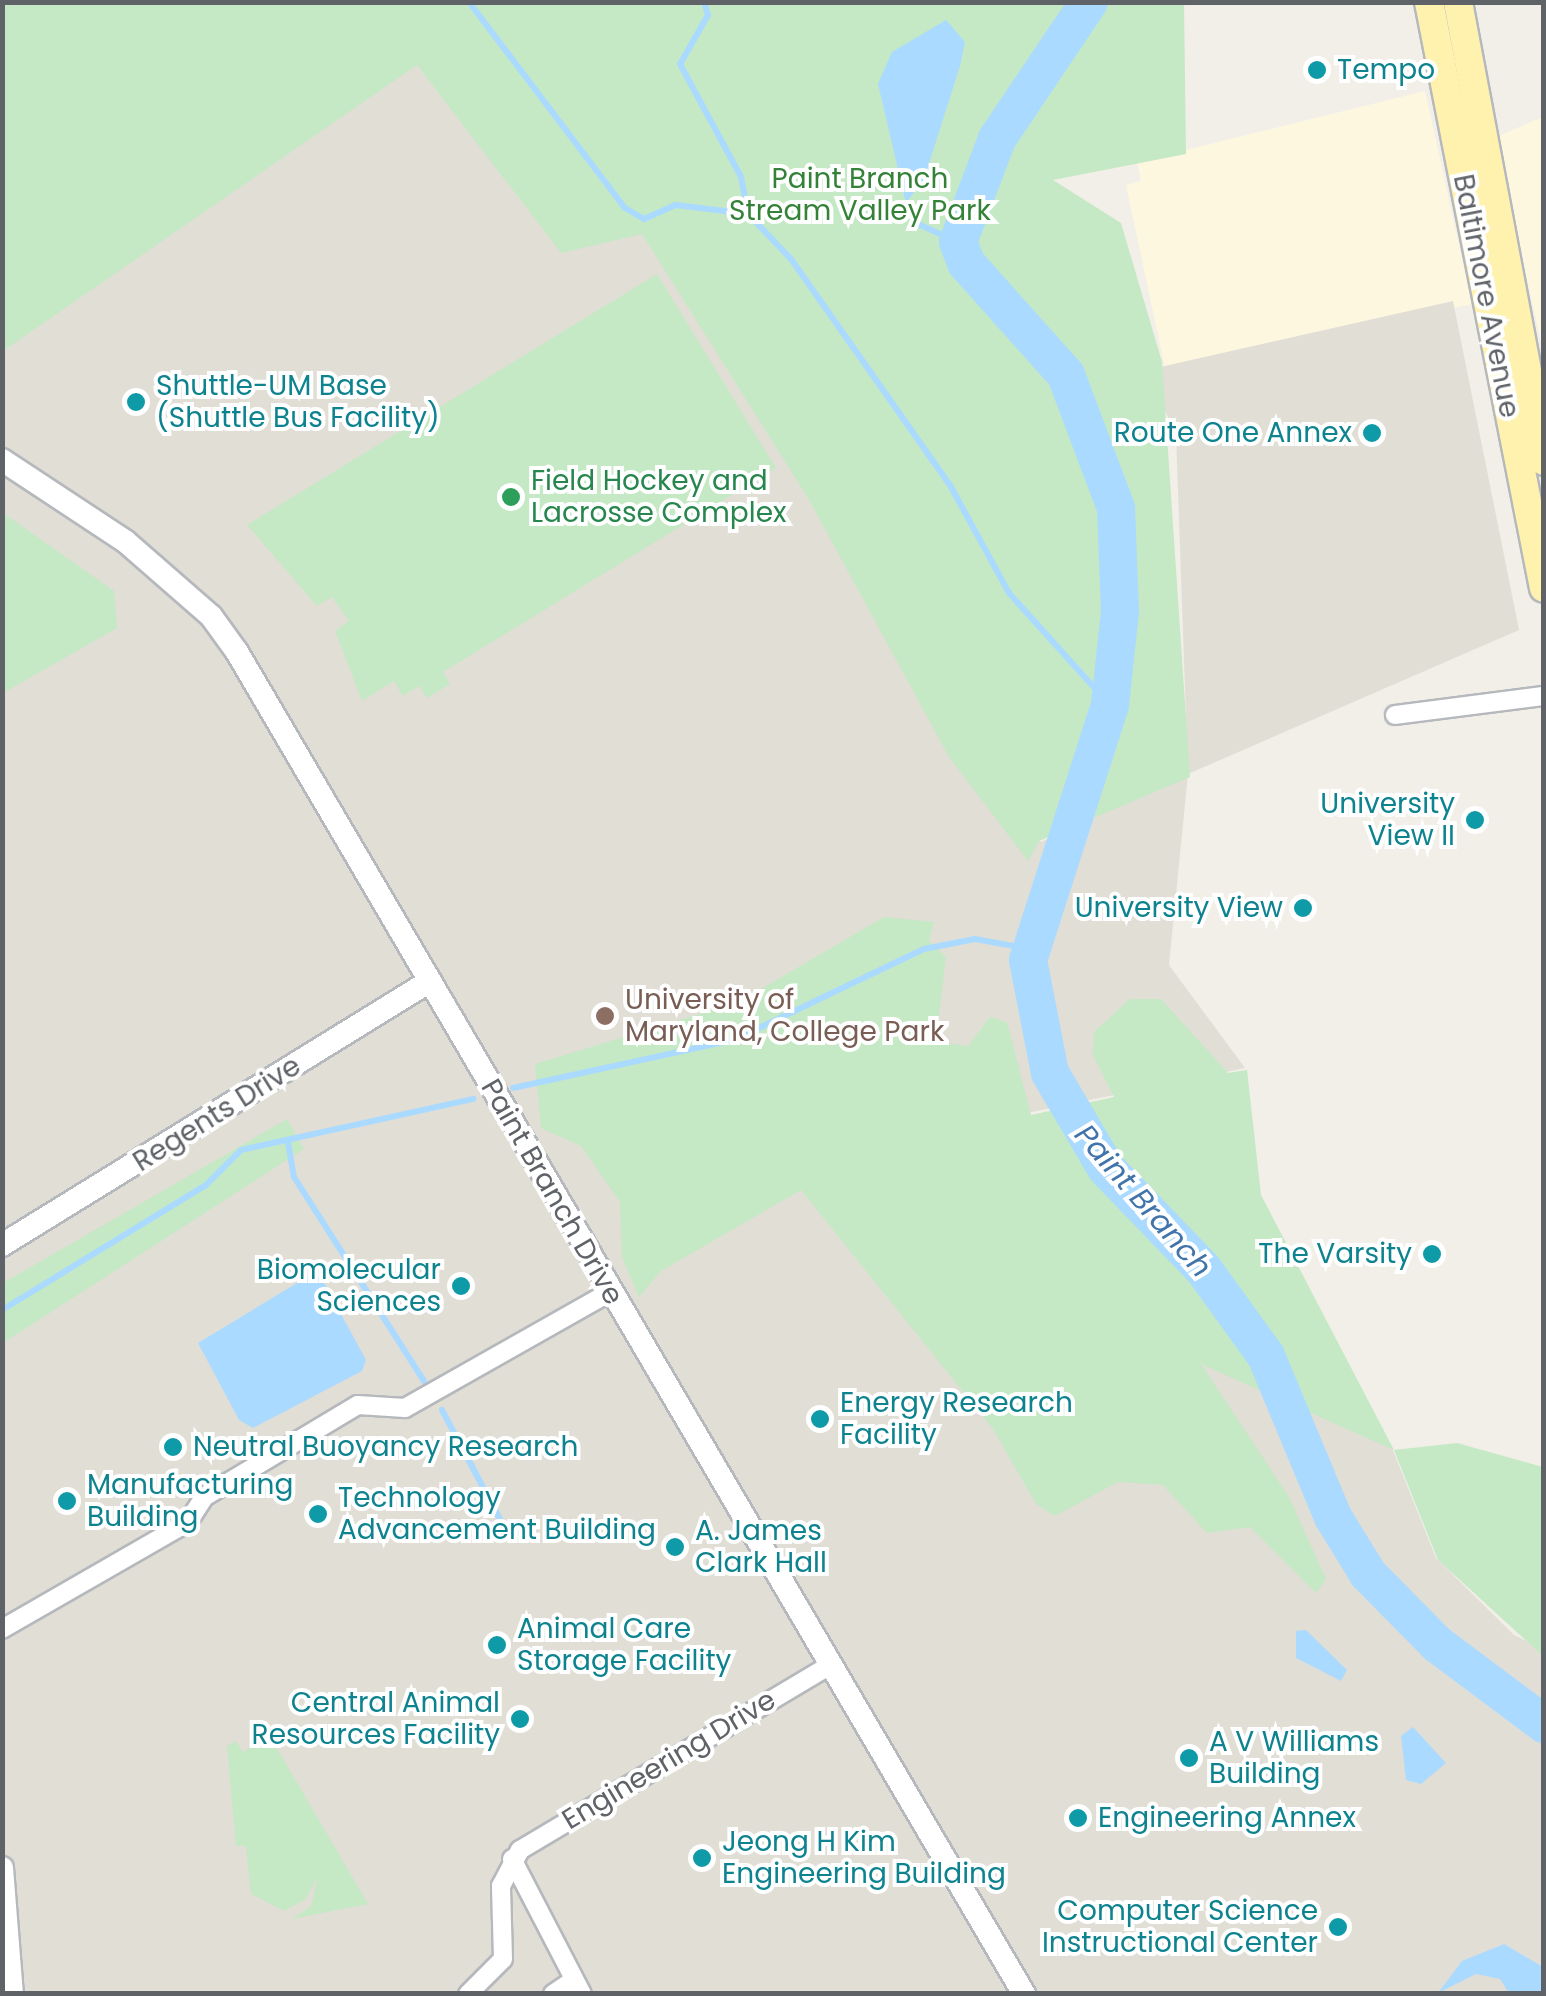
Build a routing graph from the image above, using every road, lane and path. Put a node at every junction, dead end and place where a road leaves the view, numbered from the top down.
1 (1429, 2) edge
2 (1458, 2) edge
3 (1538, 403) edge
4 (2, 460) edge
5 (1544, 461) edge
6 (1544, 588) edge
7 (1544, 696) edge
8 (1395, 715) dead end
9 (430, 981) junction
10 (2, 1246) edge
11 (610, 1292) junction
12 (2, 1629) edge
13 (830, 1665) junction
14 (512, 1859) junction
15 (2, 1868) edge
16 (578, 1987) edge
17 (12, 1994) edge
18 (468, 1994) edge
19 (553, 1994) edge
20 (1024, 1994) edge

1 - 6 main road, Baltimore Avenue
2 - 3 main road, Baltimore Avenue
3 - 5 main road, Baltimore Avenue
4 - 9 street, Paint Branch Drive
7 - 8 street
9 - 10 street, Regents Drive
9 - 11 street, Paint Branch Drive
11 - 12 street
11 - 13 street, Paint Branch Drive
13 - 14 street, Engineering Drive
13 - 20 street, Paint Branch Drive
14 - 16 street
14 - 18 street
15 - 17 street
16 - 19 street

